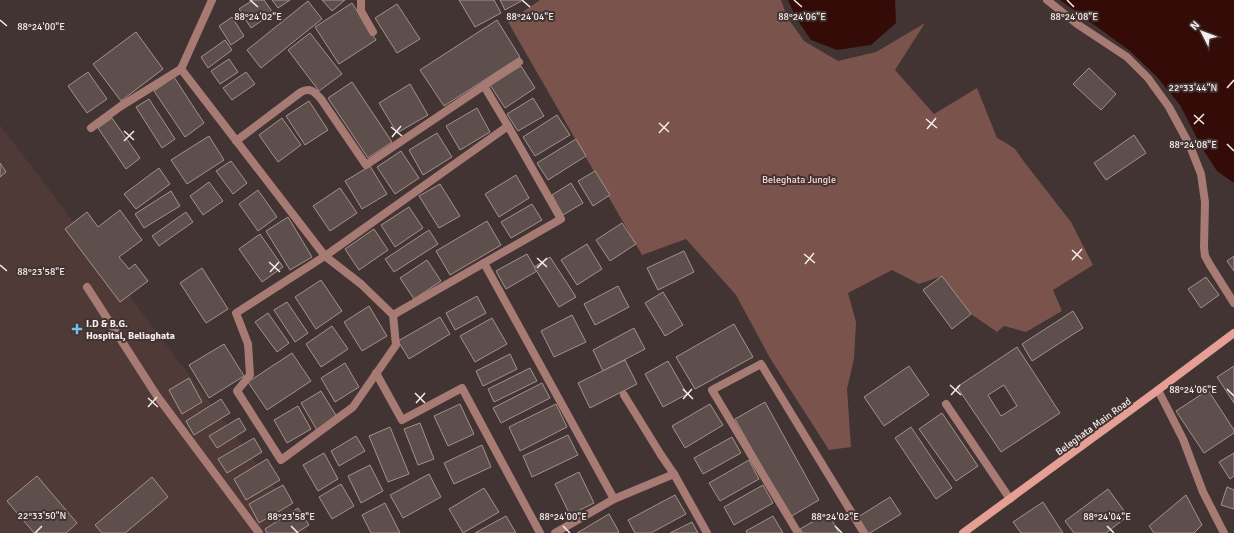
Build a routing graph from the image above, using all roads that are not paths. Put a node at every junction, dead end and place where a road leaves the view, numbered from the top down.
1 (212, 0) edge
2 (362, 0) edge
3 (1048, 0) edge
4 (373, 32) dead end
5 (519, 62) dead end
6 (181, 69) junction
7 (484, 86) junction
8 (508, 126) junction
9 (91, 128) dead end
10 (236, 141) junction
11 (325, 256) junction
12 (484, 263) junction
13 (87, 287) dead end
14 (1234, 303) edge
15 (393, 315) junction
16 (1234, 333) edge
17 (376, 373) junction
18 (1158, 390) junction
19 (624, 395) dead end
20 (946, 404) dead end
21 (674, 474) junction
22 (614, 499) junction
23 (1010, 499) junction
24 (259, 533) edge
25 (540, 533) edge
26 (555, 533) edge
27 (707, 533) edge
28 (798, 533) edge
29 (864, 533) edge
30 (963, 533) edge
31 (1224, 533) edge

1 - 6 street
2 - 4 street
3 - 14 street
5 - 7 street
6 - 9 street
6 - 10 street
7 - 8 street
7 - 10 street
8 - 11 street
8 - 12 street
10 - 11 street
11 - 15 street
11 - 17 street
12 - 15 street
12 - 22 street
13 - 24 street
15 - 17 street
16 - 18 main road, Beleghata Main Road
17 - 25 street
18 - 23 main road, Beleghata Main Road
18 - 31 street
19 - 21 street
20 - 23 street
21 - 22 street
21 - 27 street
22 - 26 street
23 - 30 main road, Beleghata Main Road
28 - 29 street

